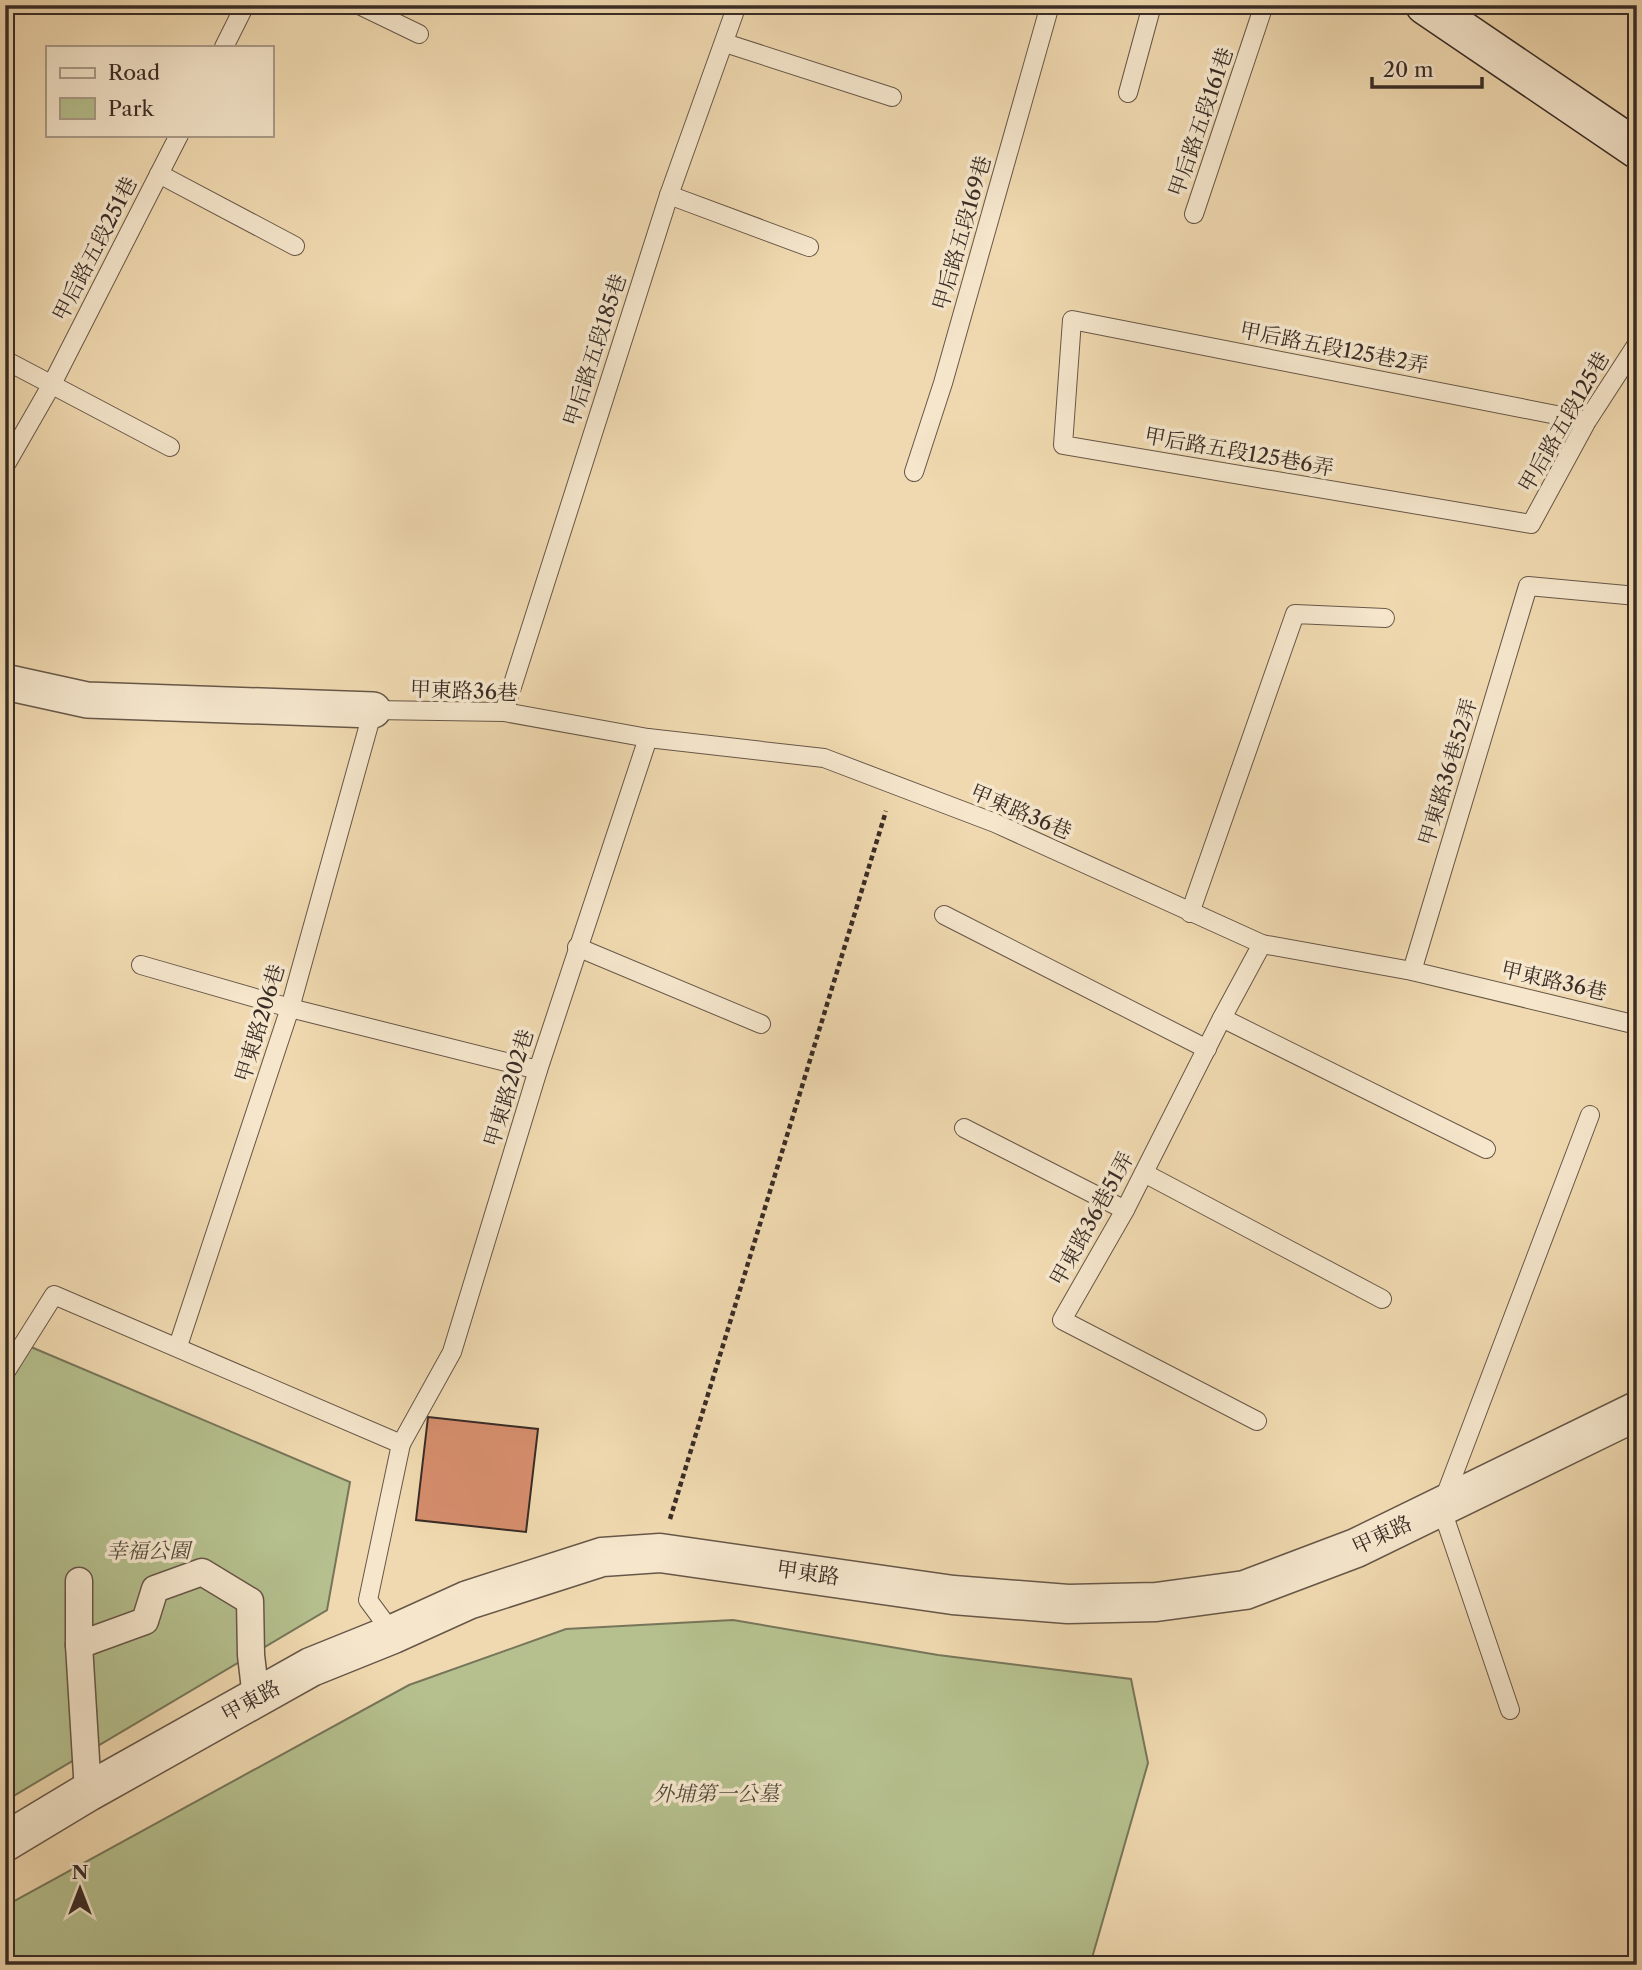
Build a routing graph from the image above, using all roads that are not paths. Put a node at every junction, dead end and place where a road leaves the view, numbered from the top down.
1 (245, 5) edge
2 (359, 5) edge
3 (737, 5) edge
4 (1051, 5) edge
5 (1152, 5) edge
6 (1264, 5) edge
7 (1440, 10) edge
8 (419, 34) dead end
9 (725, 43) junction
10 (224, 46) edge
11 (1128, 93) dead end
12 (892, 97) dead end
13 (178, 136) edge
14 (1637, 149) edge
15 (159, 174) junction
16 (669, 194) junction
17 (1194, 214) dead end
18 (295, 246) dead end
19 (808, 247) dead end
20 (1072, 320) joint
21 (1637, 344) edge
22 (5, 360) edge
23 (1632, 363) edge
24 (52, 384) junction
25 (1587, 421) junction
26 (170, 447) dead end
27 (5, 466) edge
28 (914, 472) dead end
29 (1531, 524) joint
30 (1637, 596) edge
31 (1385, 618) dead end
32 (5, 682) edge
33 (373, 710) junction
34 (504, 712) junction
35 (648, 738) junction
36 (1190, 913) junction
37 (944, 915) dead end
38 (1262, 944) junction
39 (577, 947) junction
40 (141, 965) dead end
41 (1412, 971) junction
42 (1637, 1006) edge
43 (290, 1008) junction
44 (1222, 1018) junction
45 (761, 1024) dead end
46 (1634, 1024) edge
47 (1207, 1049) junction
48 (538, 1070) junction
49 (1590, 1115) dead end
50 (964, 1128) dead end
51 (1486, 1150) dead end
52 (1144, 1173) junction
53 (1125, 1210) junction
54 (1382, 1299) dead end
55 (178, 1346) junction
56 (5, 1373) edge
57 (1637, 1411) edge
58 (1257, 1422) dead end
59 (401, 1444) junction
60 (1441, 1507) junction
61 (79, 1581) dead end
62 (393, 1634) junction
63 (79, 1645) junction
64 (256, 1698) junction
65 (1510, 1710) dead end
66 (88, 1792) junction
67 (5, 1842) edge

1 - 10 lane
2 - 8 lane
3 - 9 lane, 甲后路五段185巷
4 - 28 lane, 甲后路五段169巷
5 - 11 lane
6 - 17 lane, 甲后路五段161巷
7 - 14 street
9 - 12 lane
9 - 16 lane, 甲后路五段185巷
13 - 15 lane, 甲后路五段251巷
15 - 18 lane
15 - 24 lane, 甲后路五段251巷
16 - 19 lane
16 - 34 lane, 甲后路五段185巷
20 - 25 lane, 甲后路五段125巷2弄
20 - 29 lane, 甲后路五段125巷6弄
21 - 23 lane, 甲后路五段125巷
22 - 24 lane
23 - 25 lane, 甲后路五段125巷
24 - 26 lane
24 - 27 lane, 甲后路五段251巷
25 - 29 lane, 甲后路五段125巷
30 - 41 lane, 甲東路36巷52弄
31 - 36 lane
32 - 33 street
33 - 34 lane, 甲東路36巷
33 - 43 lane, 甲東路206巷
34 - 35 lane, 甲東路36巷
35 - 36 lane, 甲東路36巷
35 - 39 lane, 甲東路202巷
36 - 38 lane, 甲東路36巷
37 - 47 lane
38 - 41 lane, 甲東路36巷
38 - 44 lane, 甲東路36巷51弄
39 - 45 lane
39 - 48 lane, 甲東路202巷
40 - 43 lane
41 - 46 lane, 甲東路36巷
42 - 46 lane
43 - 48 lane
43 - 55 lane, 甲東路206巷
44 - 47 lane, 甲東路36巷51弄
44 - 51 lane
47 - 52 lane, 甲東路36巷51弄
48 - 59 lane, 甲東路202巷
49 - 60 lane
50 - 53 lane
52 - 53 lane, 甲東路36巷51弄
52 - 54 lane
53 - 58 lane, 甲東路36巷51弄
55 - 56 lane
55 - 59 lane
57 - 60 street, 甲東路
59 - 62 lane, 甲東路202巷
60 - 62 street, 甲東路
60 - 65 lane
61 - 63 street
62 - 64 street, 甲東路
63 - 64 street
63 - 66 street
64 - 66 street, 甲東路
66 - 67 street, 甲東路

